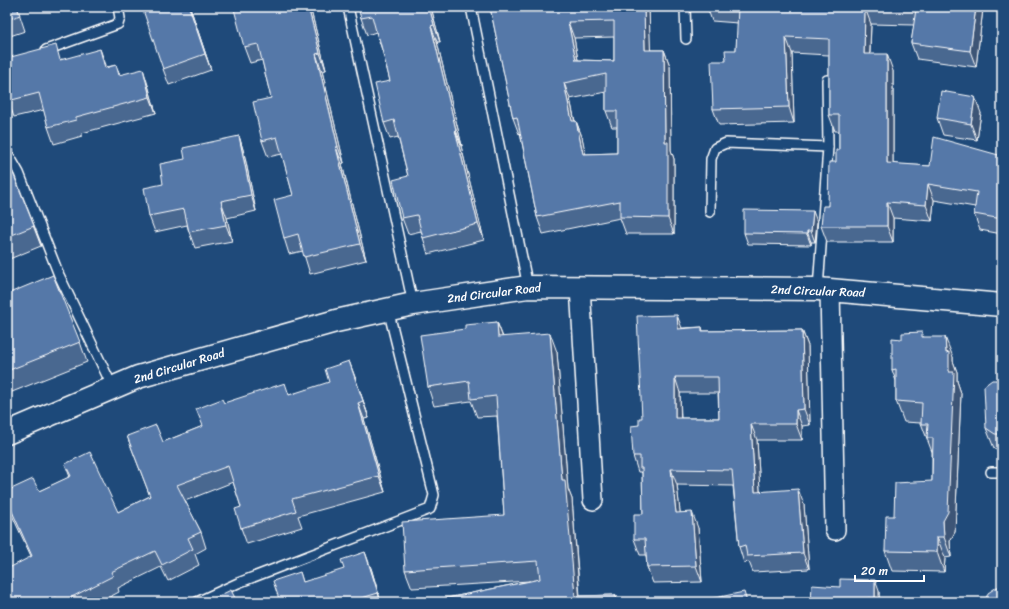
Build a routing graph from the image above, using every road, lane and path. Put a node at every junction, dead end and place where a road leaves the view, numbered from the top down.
1 (118, 7) edge
2 (348, 7) edge
3 (471, 7) edge
4 (685, 7) edge
5 (686, 39) dead end
6 (36, 53) edge
7 (828, 80) edge
8 (828, 147) junction
9 (7, 152) edge
10 (710, 212) dead end
11 (528, 287) junction
12 (580, 287) junction
13 (824, 289) junction
14 (412, 304) junction
15 (1002, 305) edge
16 (388, 309) junction
17 (113, 388) junction
18 (7, 433) edge
19 (991, 472) dead end
20 (1002, 472) edge
21 (594, 500) dead end
22 (835, 530) dead end
23 (197, 602) edge

1 - 6 lane
2 - 14 lane
3 - 11 lane
4 - 5 lane
7 - 8 lane
8 - 10 lane
8 - 13 lane
9 - 17 lane
11 - 12 street, 2nd Circular Road
11 - 14 street, 2nd Circular Road
12 - 13 street, 2nd Circular Road
12 - 21 street
13 - 15 street, 2nd Circular Road
13 - 22 street
14 - 16 street, 2nd Circular Road
16 - 17 street, 2nd Circular Road
16 - 23 lane
17 - 18 street, 2nd Circular Road
19 - 20 lane

